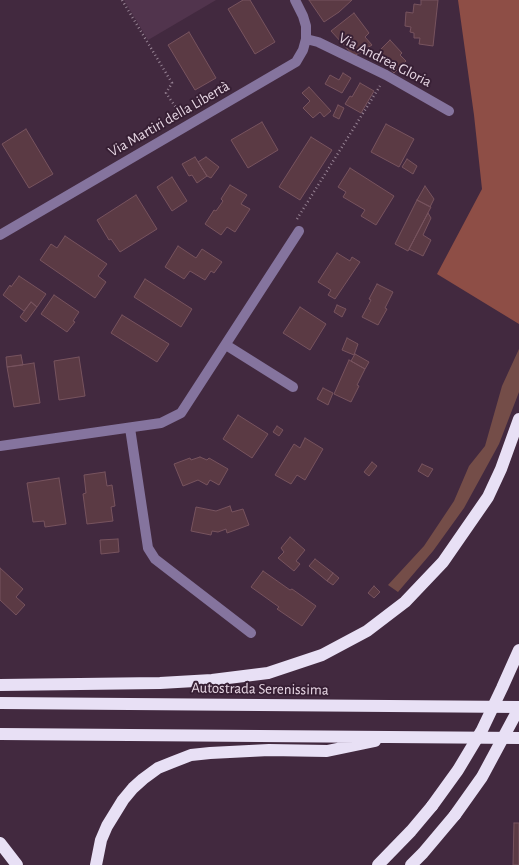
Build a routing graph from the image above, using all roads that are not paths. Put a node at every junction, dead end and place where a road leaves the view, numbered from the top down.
1 (295, 0) edge
2 (306, 39) junction
3 (449, 111) dead end
4 (299, 227) road end
5 (0, 236) edge
6 (226, 345) junction
7 (293, 387) dead end
8 (519, 419) edge
9 (130, 428) junction
10 (0, 446) edge
11 (251, 633) dead end
12 (519, 650) edge
13 (0, 685) edge
14 (0, 703) edge
15 (519, 708) edge
16 (0, 734) edge
17 (402, 736) junction
18 (519, 738) edge
19 (0, 843) edge
20 (18, 865) edge
21 (96, 865) edge
22 (378, 865) edge
23 (411, 865) edge

1 - 2 street, Via Martiri della Libertà
2 - 3 street, Via Andrea Gloria
2 - 5 street, Via Martiri della Libertà
4 - 6 street
6 - 7 street
6 - 9 street
8 - 13 highway
9 - 10 street
9 - 11 street
12 - 22 highway, bridge
14 - 15 highway, Autostrada Serenissima
15 - 23 highway, bridge
16 - 17 highway
17 - 18 highway
17 - 21 highway
19 - 20 highway

